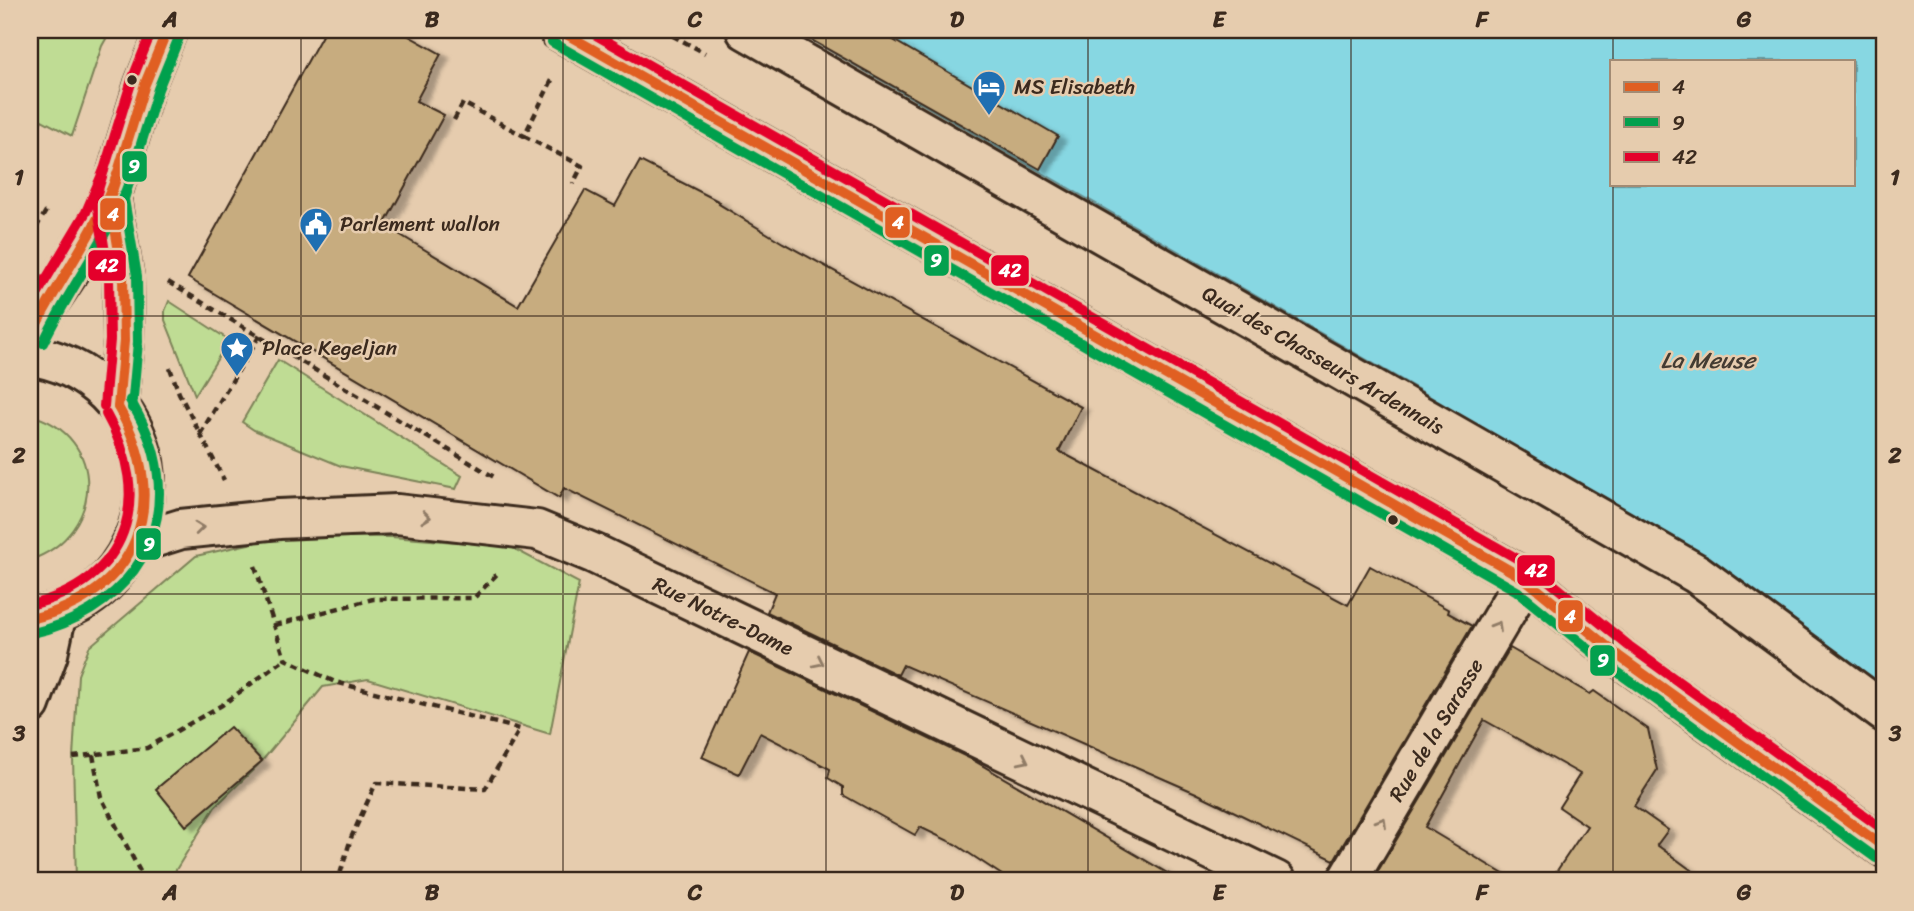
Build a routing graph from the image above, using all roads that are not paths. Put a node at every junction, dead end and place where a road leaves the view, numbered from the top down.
1 (167, 30) edge
2 (559, 30) edge
3 (746, 30) edge
4 (110, 198) junction
5 (30, 337) edge
6 (30, 356) edge
7 (118, 407) junction
8 (133, 544) junction
9 (1525, 579) junction
10 (43, 616) edge
11 (30, 704) edge
12 (1884, 712) edge
13 (1884, 847) edge
14 (1276, 881) edge
15 (1347, 881) edge

1 - 4 main road
2 - 9 main road
3 - 12 main road, Quai des Chasseurs Ardennais
4 - 5 main road
4 - 7 main road
6 - 7 main road
7 - 8 main road
8 - 10 main road
8 -> 14 main road, Rue Notre-Dame
9 - 13 main road
15 -> 9 main road, Rue de la Sarasse
10 - 11 main road

